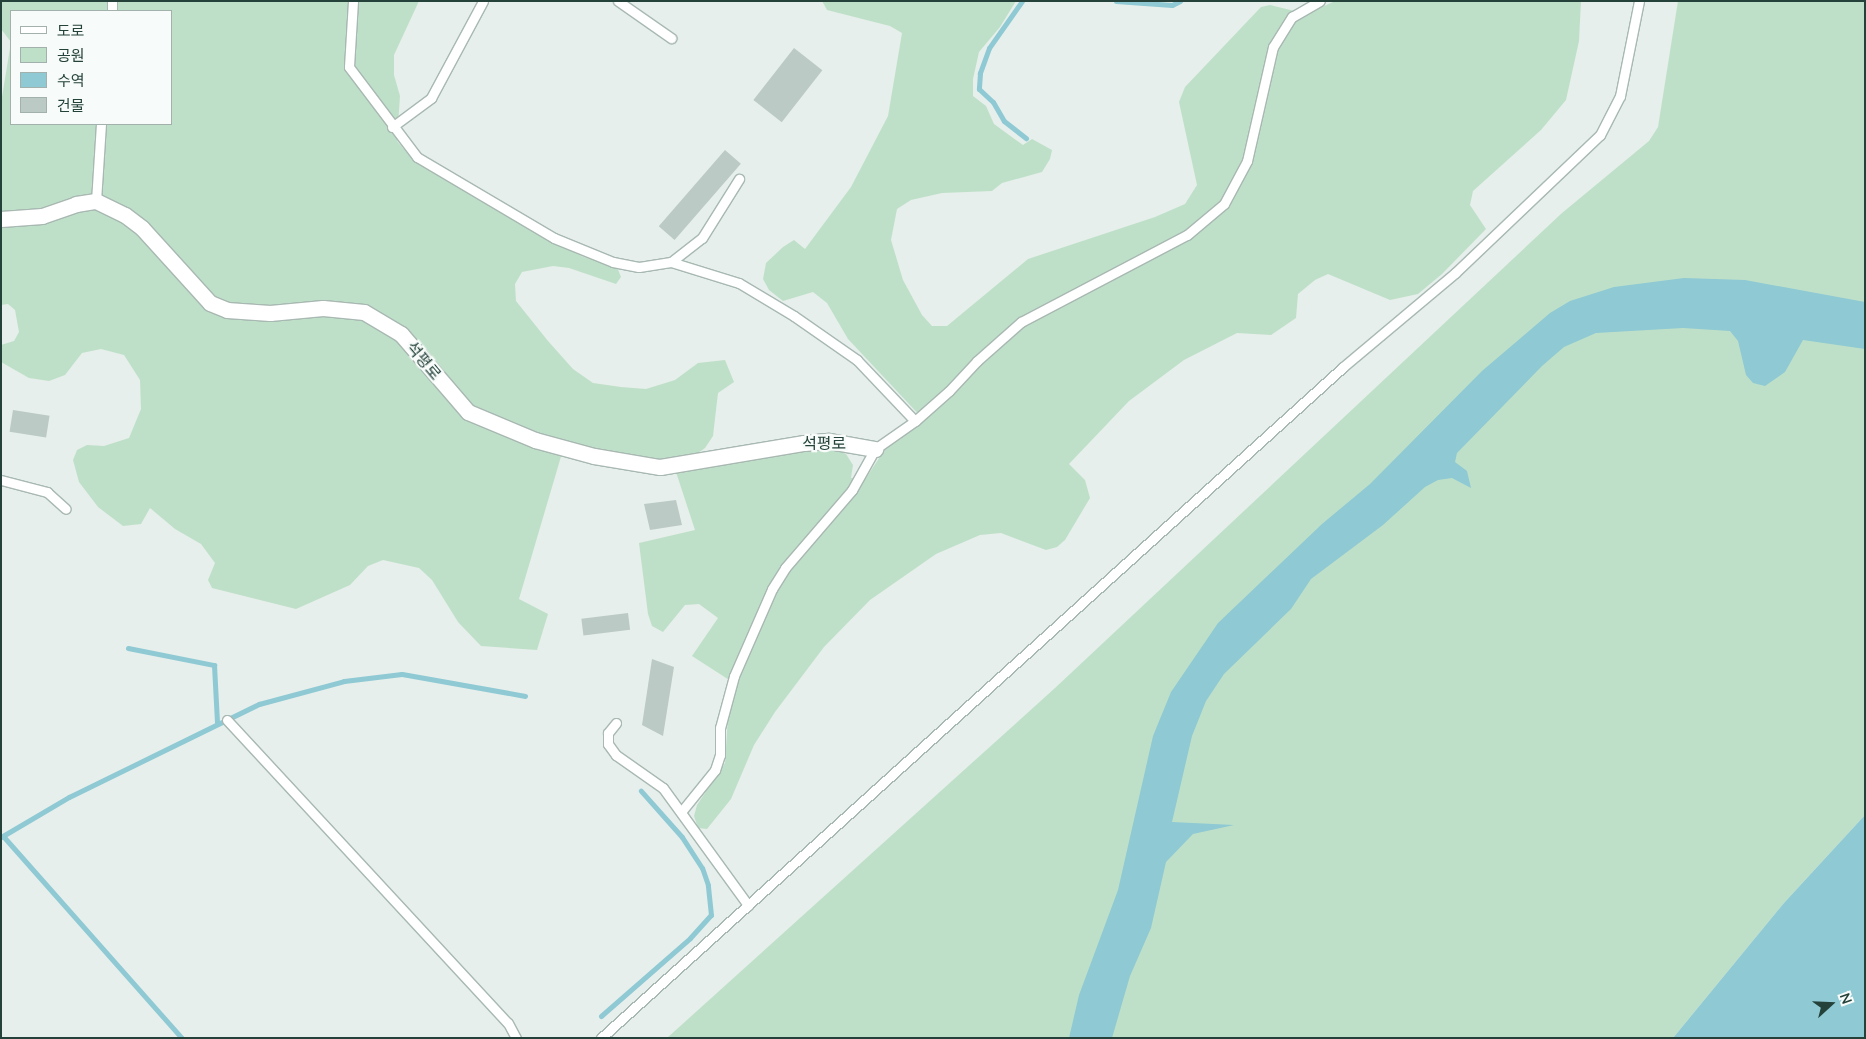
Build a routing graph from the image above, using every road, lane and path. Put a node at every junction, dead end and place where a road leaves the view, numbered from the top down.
1 (353, 1) edge
2 (483, 1) edge
3 (618, 1) edge
4 (1320, 1) edge
5 (1638, 1) edge
6 (671, 38) dead end
7 (101, 125) edge
8 (392, 127) junction
9 (739, 179) dead end
10 (96, 201) junction
11 (1, 219) edge
12 (671, 262) junction
13 (915, 421) junction
14 (875, 449) junction
15 (1, 480) edge
16 (66, 509) dead end
17 (227, 720) dead end
18 (616, 723) dead end
19 (681, 812) junction
20 (748, 905) junction
21 (516, 1038) edge
22 (601, 1038) edge

1 - 8 lane
2 - 8 lane
3 - 6 lane
4 - 13 lane
5 - 20 lane
7 - 10 lane
8 - 12 lane
9 - 12 lane
10 - 11 street
10 - 14 street, 석평로
12 - 13 lane
13 - 14 lane
14 - 19 lane
15 - 16 lane
17 - 21 lane
18 - 19 lane
19 - 20 lane
20 - 22 lane

